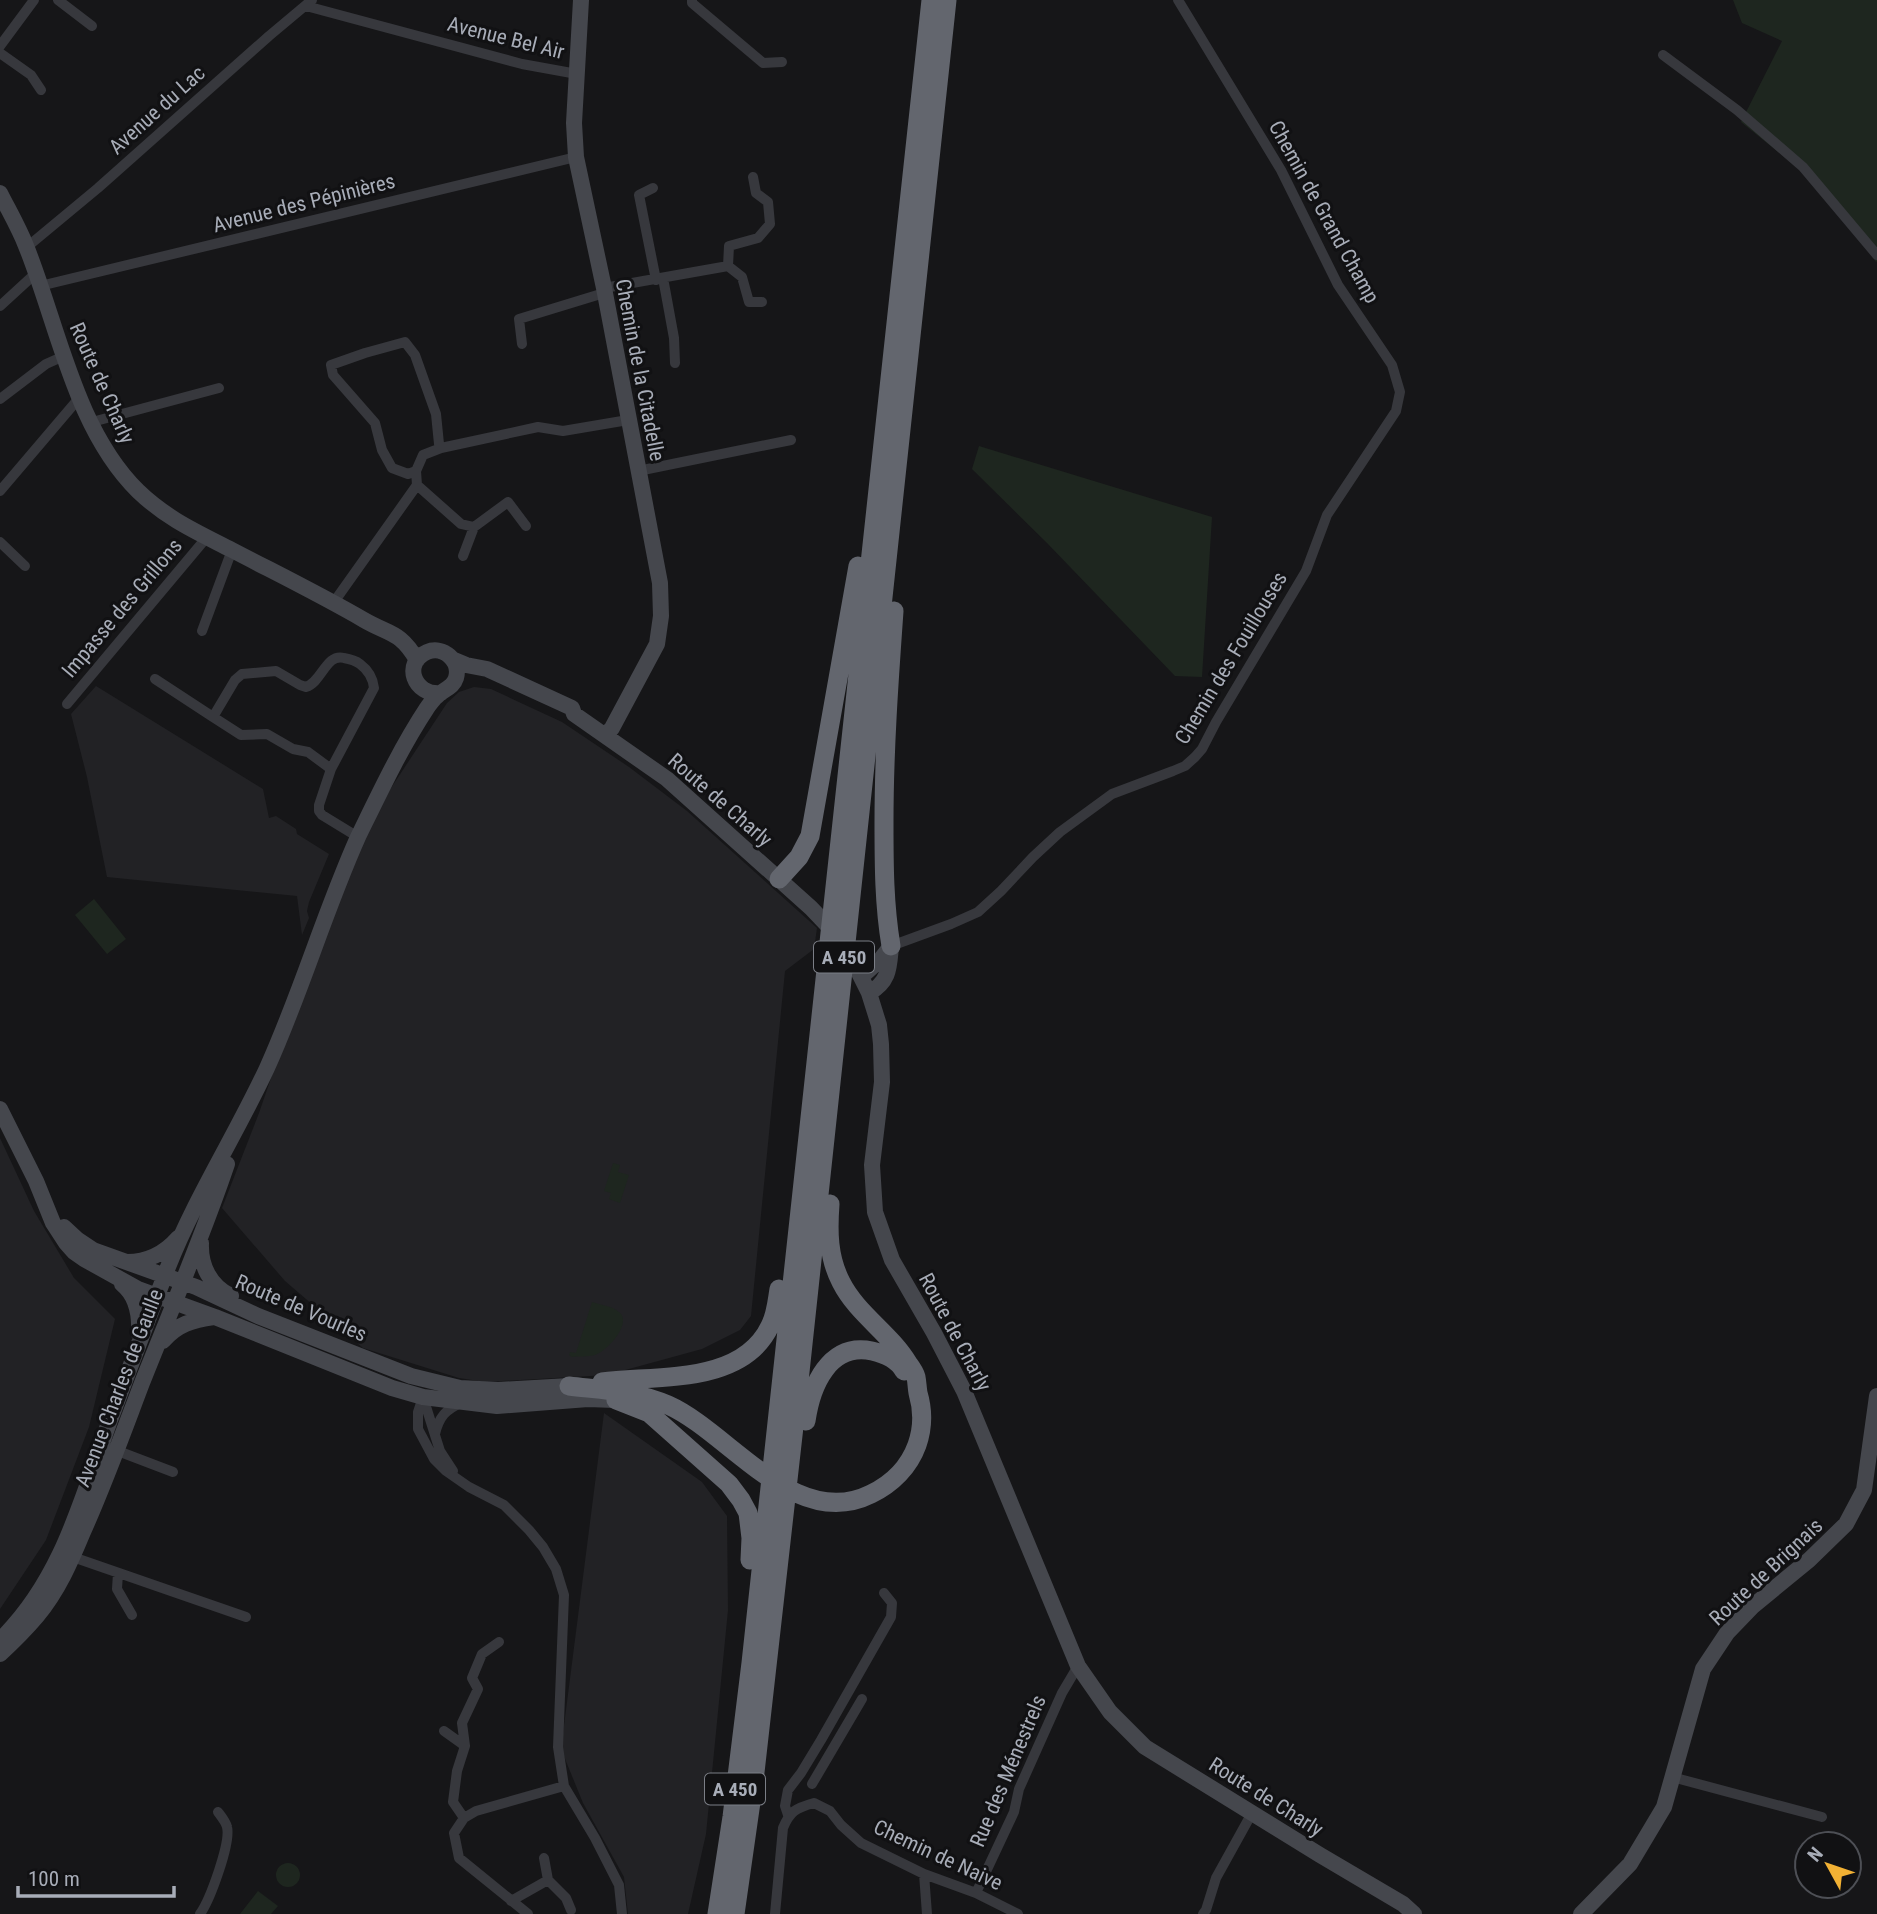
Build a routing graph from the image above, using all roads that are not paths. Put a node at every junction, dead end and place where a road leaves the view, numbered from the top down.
1 (34, 0) edge
2 (58, 0) edge
3 (581, 0) edge
4 (931, 0) edge
5 (947, 0) edge
6 (1178, 0) edge
7 (690, 1) edge
8 (309, 3) edge
9 (92, 26) dead end
10 (0, 46) edge
11 (0, 53) edge
12 (1663, 55) dead end
13 (782, 61) dead end
14 (577, 74) junction
15 (41, 90) dead end
16 (576, 157) junction
17 (752, 177) dead end
18 (653, 188) dead end
19 (0, 193) edge
20 (26, 247) junction
21 (1877, 255) edge
22 (728, 266) junction
23 (38, 279) junction
24 (659, 279) junction
25 (604, 291) junction
26 (762, 302) dead end
27 (0, 306) edge
28 (522, 344) dead end
29 (64, 356) junction
30 (675, 363) dead end
31 (219, 388) dead end
32 (80, 397) junction
33 (0, 399) edge
34 (628, 420) junction
35 (92, 422) junction
36 (791, 440) dead end
37 (441, 448) junction
38 (416, 471) junction
39 (638, 471) junction
40 (417, 485) junction
41 (0, 491) edge
42 (894, 491) junction
43 (1327, 515) joint
44 (875, 516) junction
45 (526, 526) dead end
46 (474, 527) junction
47 (206, 537) junction
48 (0, 542) edge
49 (232, 550) junction
50 (463, 555) dead end
51 (25, 566) dead end
52 (334, 602) junction
53 (202, 631) dead end
54 (424, 656) junction
55 (454, 660) junction
56 (155, 679) dead end
57 (419, 687) junction
58 (447, 688) junction
59 (67, 704) dead end
60 (574, 714) junction
61 (213, 717) junction
62 (606, 735) junction
63 (331, 769) junction
64 (354, 835) junction
65 (779, 879) junction
66 (891, 946) junction
67 (860, 973) junction
68 (869, 993) junction
69 (828, 1101) junction
70 (0, 1109) edge
71 (242, 1118) junction
72 (804, 1170) junction
73 (43, 1197) junction
74 (187, 1225) junction
75 (201, 1237) junction
76 (122, 1262) junction
77 (112, 1276) junction
78 (170, 1290) junction
79 (258, 1316) junction
80 (215, 1317) junction
81 (138, 1346) junction
82 (155, 1352) junction
83 (356, 1355) junction
84 (411, 1376) junction
85 (369, 1378) junction
86 (144, 1380) junction
87 (916, 1385) junction
88 (569, 1386) junction
89 (461, 1395) junction
90 (621, 1396) junction
91 (1877, 1396) edge
92 (423, 1397) junction
93 (435, 1437) junction
94 (109, 1448) junction
95 (173, 1472) dead end
96 (461, 1481) junction
97 (783, 1520) junction
98 (67, 1555) junction
99 (118, 1573) junction
100 (884, 1593) dead end
101 (132, 1615) dead end
102 (246, 1618) dead end
103 (0, 1640) edge
104 (499, 1642) dead end
105 (0, 1654) edge
106 (751, 1663) junction
107 (1078, 1666) junction
108 (862, 1699) dead end
109 (444, 1731) dead end
110 (465, 1746) junction
111 (801, 1773) junction
112 (1672, 1777) junction
113 (812, 1784) junction
114 (564, 1786) junction
115 (814, 1803) junction
116 (218, 1812) dead end
117 (1252, 1812) junction
118 (788, 1815) junction
119 (1822, 1817) dead end
120 (464, 1818) junction
121 (544, 1858) dead end
122 (924, 1874) junction
123 (548, 1880) junction
124 (976, 1893) junction
125 (511, 1901) junction
126 (571, 1910) dead end
127 (200, 1914) edge
128 (528, 1914) edge
129 (622, 1914) edge
130 (717, 1914) edge
131 (734, 1914) edge
132 (775, 1914) edge
133 (927, 1914) edge
134 (1018, 1914) edge
135 (1203, 1914) edge
136 (1414, 1914) edge
137 (1581, 1914) edge

1 - 10 street
2 - 9 street
3 - 14 street, Chemin de la Citadelle
4 - 44 highway, A 450
5 - 42 highway, A 450
6 - 43 street, Chemin de Grand Champ
7 - 13 street
8 - 14 street, Avenue Bel Air
8 - 20 street, Avenue du Lac
11 - 15 street
12 - 21 street
14 - 16 street, Chemin de la Citadelle
16 - 23 street, Avenue des Pépinières
16 - 25 street, Chemin de la Citadelle
17 - 22 street
18 - 24 street
19 - 20 street, Route de Charly
20 - 23 street, Route de Charly
22 - 24 street
22 - 26 street
23 - 27 street
23 - 29 street, Route de Charly
24 - 25 street
24 - 30 street
25 - 28 street
25 - 34 street, Chemin de la Citadelle
29 - 32 street, Route de Charly
29 - 33 street
31 - 35 street
32 - 35 street, Route de Charly
32 - 41 street
34 - 37 street
34 - 39 street, Chemin de la Citadelle
35 - 47 street, Route de Charly
36 - 39 street
37 - 38 street
37 - 38 street
38 - 40 street
39 - 62 street, Chemin de la Citadelle
40 - 46 street
40 - 52 street
42 - 66 highway
42 - 69 highway, A 450
43 - 66 street, Chemin des Fouillouses
44 - 65 highway
44 - 72 highway, A 450
45 - 46 street
46 - 50 street
47 - 49 street, Route de Charly
47 - 59 street, Impasse des Grillons
48 - 51 street
49 - 52 street, Route de Charly
49 - 53 street
52 - 54 street, Route de Charly
54 - 55 street
54 - 57 street
55 - 58 street
55 - 60 street, Route de Charly
56 - 61 street
57 - 58 street
57 - 64 street, Avenue Charles de Gaulle
58 - 60 street, Route de Charly
58 - 64 street, Avenue Charles de Gaulle
60 - 62 street, Route de Charly
61 - 63 street
61 - 63 street
62 - 65 street, Route de Charly
63 - 64 street
64 - 71 street, Avenue Charles de Gaulle
65 - 67 street, Route de Charly
66 - 67 street
66 - 68 street
67 - 68 street, Route de Charly
68 - 107 street, Route de Charly
69 - 87 highway
69 - 97 highway, A 450
70 - 73 street, Route de Vourles
71 - 74 street, Avenue Charles de Gaulle
71 - 75 street, Avenue Charles de Gaulle
72 - 88 highway
72 - 106 highway, A 450
73 - 76 street, Route de Vourles
73 - 77 street, Route de Vourles
74 - 76 street
74 - 78 street
75 - 78 street, Avenue Charles de Gaulle
75 - 79 street
76 - 78 street, Route de Vourles
77 - 78 street
77 - 81 street
78 - 79 street, Route de Vourles
78 - 80 street, Route de Vourles
78 - 81 street, Avenue Charles de Gaulle
78 - 82 street, Avenue Charles de Gaulle
78 - 86 street
79 - 83 street, Route de Vourles
80 - 82 street
80 - 85 street, Route de Vourles
81 - 94 street, Avenue Charles de Gaulle
82 - 86 street, Avenue Charles de Gaulle
83 - 84 street, Route de Vourles
83 - 85 street
84 - 89 street, Route de Vourles
84 - 92 street
85 - 92 street, Route de Vourles
86 - 94 street, Avenue Charles de Gaulle
87 - 90 highway
87 - 97 highway
88 - 89 street, Route de Vourles
88 - 90 highway
89 - 90 street, Route de Vourles
89 - 92 street
89 - 93 street
90 - 106 highway
91 - 112 street, Route de Brignais
92 - 93 street
92 - 96 street
93 - 96 street
94 - 95 street
94 - 98 street, Avenue Charles de Gaulle
96 - 114 street
97 - 131 highway, A 450
98 - 99 street
98 - 103 street, Avenue Charles de Gaulle
98 - 105 street, Avenue Charles de Gaulle
99 - 101 street
99 - 102 street
100 - 111 street
104 - 110 street
106 - 130 highway, A 450
107 - 117 street, Route de Charly
107 - 124 street, Rue des Ménestrels
108 - 113 street
109 - 110 street
110 - 120 street
111 - 113 street
111 - 118 street
112 - 119 street
112 - 137 street, Route de Brignais
113 - 115 street
114 - 120 street
114 - 129 street
115 - 118 street
115 - 122 street, Chemin de Naive
116 - 127 street
117 - 135 street
117 - 136 street, Route de Charly
118 - 132 street
120 - 125 street
121 - 123 street
122 - 124 street, Chemin de Naive
122 - 133 street
123 - 125 street
123 - 126 street
124 - 134 street, Chemin de Naive
125 - 128 street

